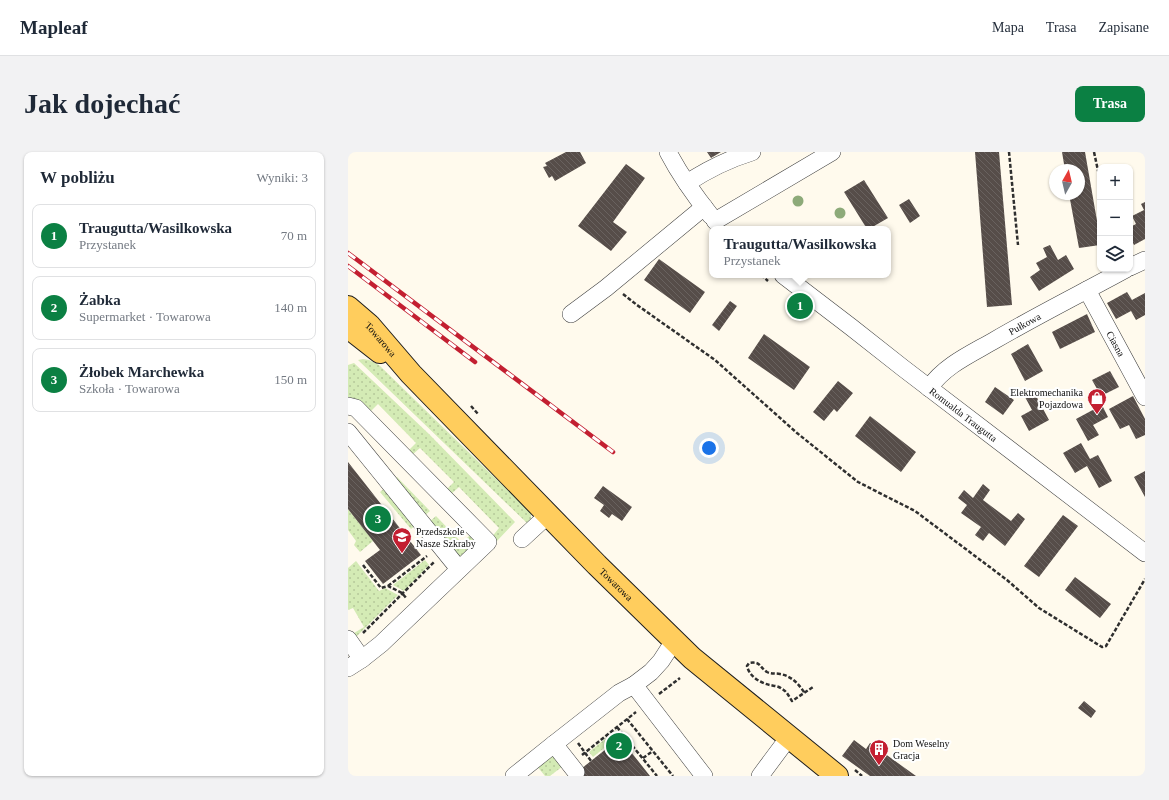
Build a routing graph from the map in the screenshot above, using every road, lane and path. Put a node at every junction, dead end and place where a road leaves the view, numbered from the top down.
1 (668, 152) edge
2 (752, 152) edge
3 (832, 152) edge
4 (1009, 152) edge
5 (1094, 152) edge
6 (1097, 166) edge
7 (686, 183) junction
8 (704, 207) junction
9 (719, 225) edge
10 (1018, 245) dead end
11 (1145, 260) edge
12 (1133, 266) edge
13 (1120, 272) edge
14 (786, 278) edge
15 (611, 284) junction
16 (1086, 290) junction
17 (348, 307) edge
18 (571, 314) dead end
19 (350, 334) edge
20 (411, 374) junction
21 (929, 388) junction
22 (1145, 397) edge
23 (348, 406) edge
24 (471, 406) dead end
25 (482, 418) dead end
26 (348, 432) edge
27 (548, 515) junction
28 (522, 539) dead end
29 (1145, 553) edge
30 (426, 556) dead end
31 (436, 560) dead end
32 (363, 565) dead end
33 (459, 570) junction
34 (1145, 579) edge
35 (388, 586) junction
36 (402, 593) junction
37 (417, 610) junction
38 (674, 641) junction
39 (350, 642) edge
40 (362, 659) junction
41 (348, 668) edge
42 (680, 678) dead end
43 (634, 685) junction
44 (813, 687) dead end
45 (804, 692) junction
46 (648, 702) junction
47 (627, 719) junction
48 (617, 727) junction
49 (569, 732) junction
50 (788, 737) junction
51 (554, 744) junction
52 (653, 751) junction
53 (585, 752) junction
54 (643, 758) junction
55 (591, 760) dead end
56 (573, 768) joint
57 (844, 771) edge
58 (514, 776) edge
59 (657, 776) edge
60 (673, 776) edge
61 (704, 776) edge
62 (760, 776) edge
63 (862, 776) edge

1 - 7 street
2 - 7 street
3 - 9 street
4 - 10 path
5 - 6 path
7 - 8 street
8 - 9 street
8 - 15 street
11 - 12 street
13 - 16 street, Pułkowa
14 - 21 street, Romualda Traugutta
15 - 18 street
15 - 34 path
16 - 21 street, Pułkowa
16 - 22 street, Ciasna
17 - 20 main road, Towarowa
19 - 20 main road, Towarowa
20 - 27 main road, Towarowa
21 - 29 street, Romualda Traugutta
23 - 33 street
24 - 25 path
26 - 33 street
27 - 28 street
27 - 38 main road, Towarowa
30 - 35 path
31 - 36 path
32 - 35 path
33 - 37 street
35 - 36 path
36 - 37 path
36 - 39 path
37 - 40 street
38 - 43 street
38 - 50 main road, Towarowa
39 - 40 street
40 - 41 street
42 - 46 path
43 - 46 street
43 - 49 street
44 - 45 path
45 - 45 path
46 - 47 path
46 - 61 street
47 - 48 path
47 - 52 path
48 - 53 path
48 - 54 path
49 - 51 street
49 - 53 path
50 - 57 main road, Towarowa
50 - 62 street
51 - 56 street
51 - 58 street
52 - 54 path
52 - 60 path
53 - 55 path
53 - 56 path
54 - 59 path
57 - 63 path

